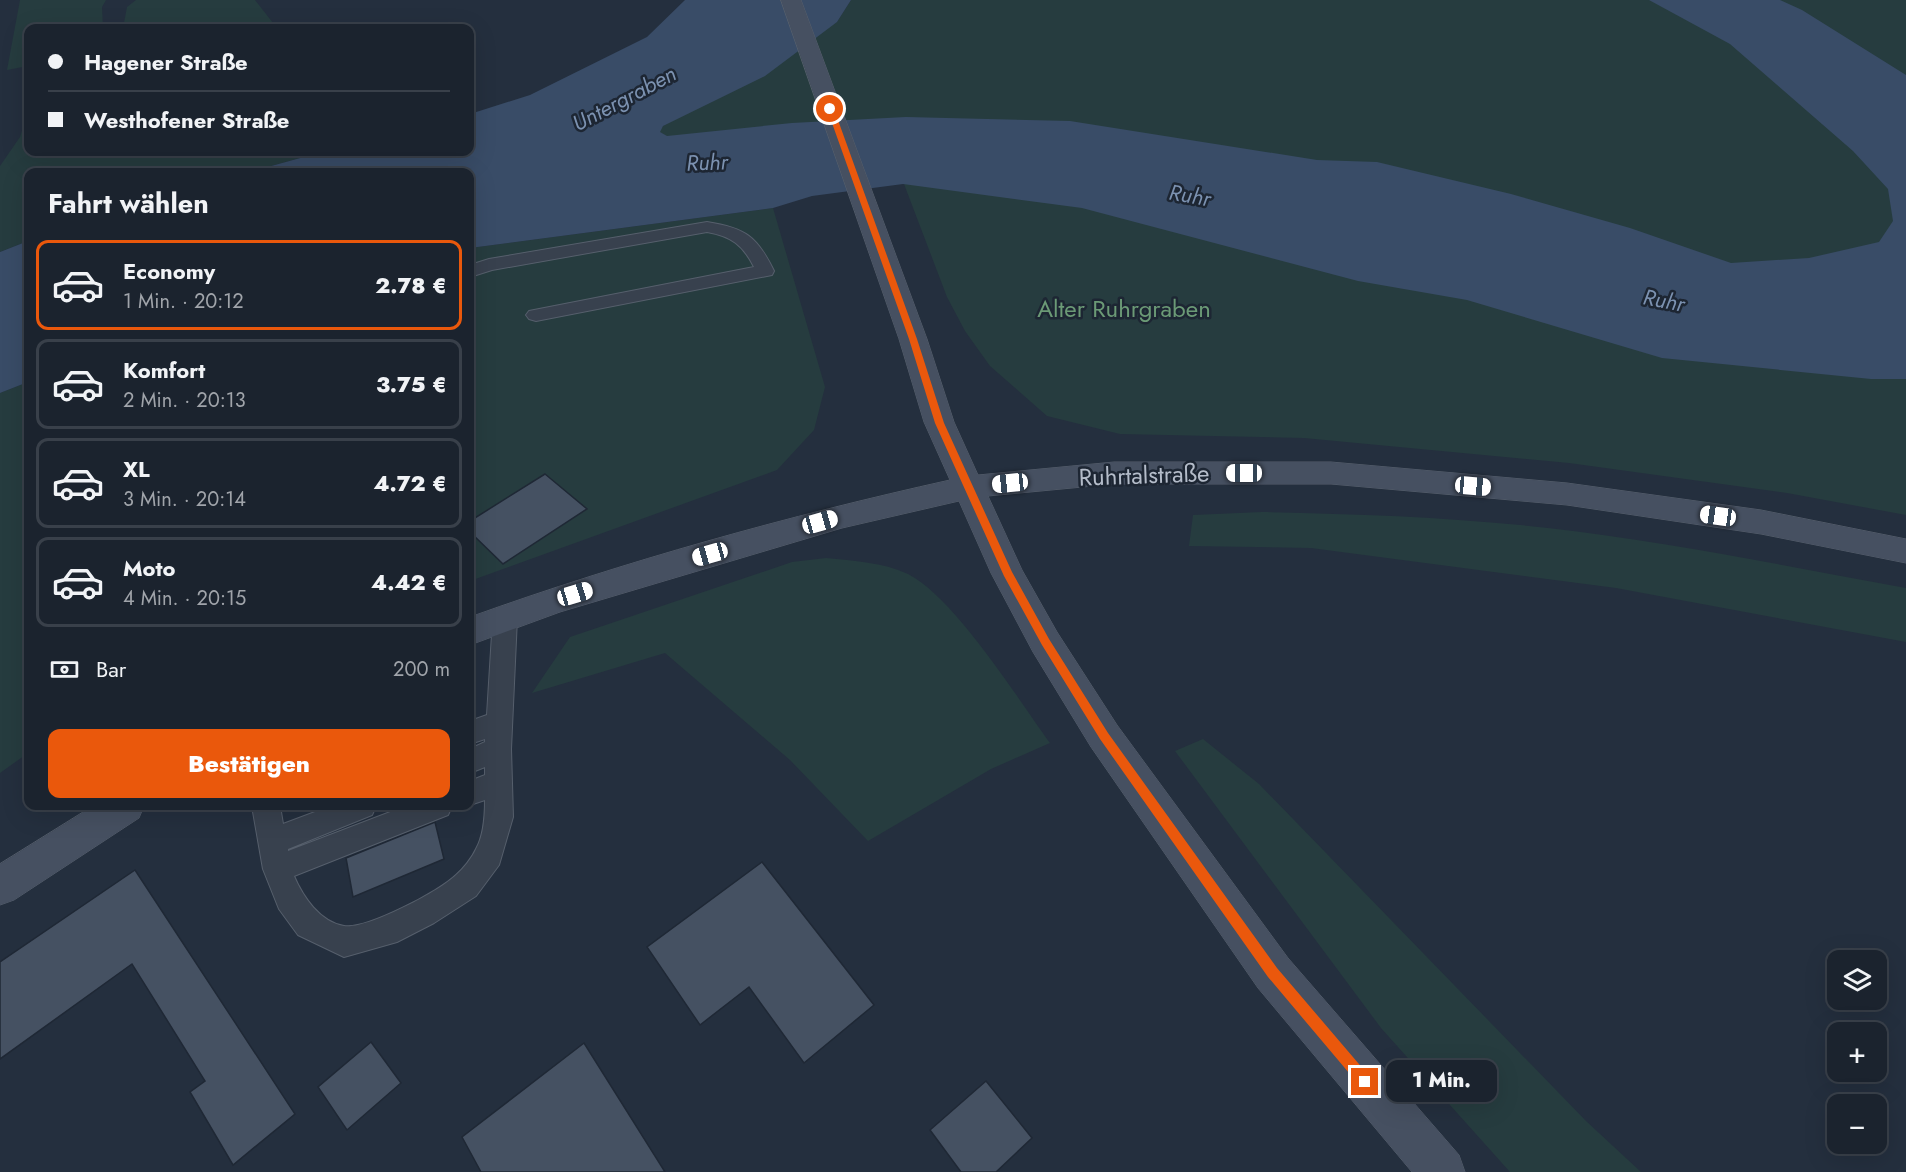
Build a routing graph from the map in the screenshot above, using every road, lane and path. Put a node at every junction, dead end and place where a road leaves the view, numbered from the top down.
1 (791, 0) edge
2 (474, 270) edge
3 (536, 315) dead end
4 (969, 488) junction
5 (1906, 551) edge
6 (505, 618) junction
7 (474, 630) edge
8 (500, 722) junction
9 (474, 732) edge
10 (498, 749) junction
11 (474, 759) edge
12 (498, 782) junction
13 (474, 791) edge
14 (119, 810) edge
15 (271, 810) edge
16 (355, 810) edge
17 (425, 810) edge
18 (274, 856) junction
19 (0, 886) edge
20 (1442, 1172) edge

1 - 4 main road
2 - 3 lane
4 - 5 main road, Ruhrtalstraße
4 - 6 main road, Ruhrtalstraße
4 - 20 main road
6 - 7 main road, Ruhrtalstraße
6 - 8 lane
8 - 9 lane
8 - 10 lane
10 - 11 lane
10 - 12 lane
12 - 13 lane
12 - 18 lane
14 - 19 main road
15 - 18 lane
16 - 18 lane
17 - 18 lane

